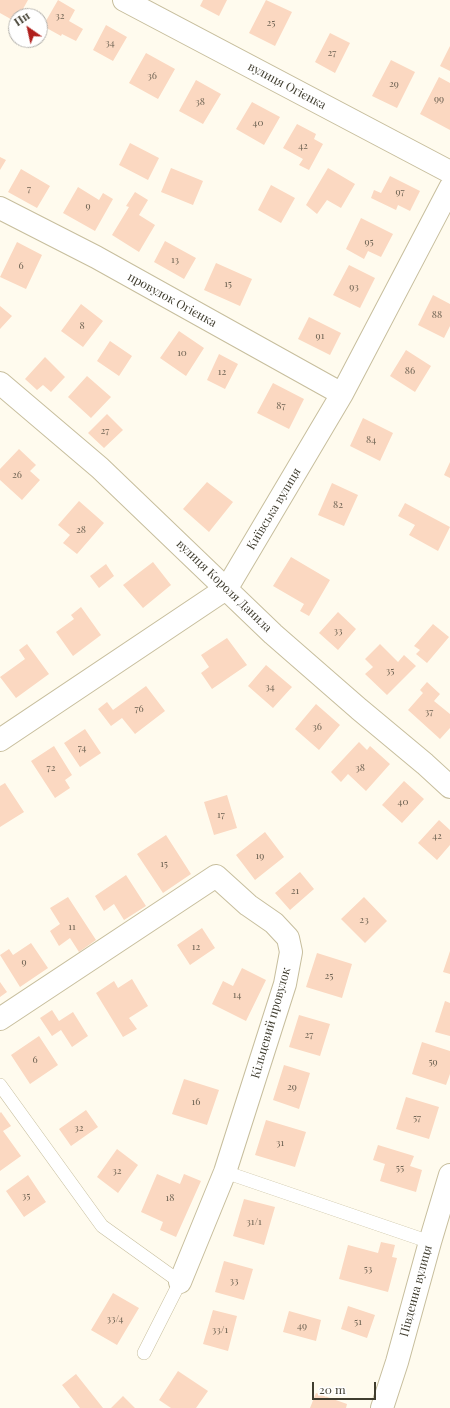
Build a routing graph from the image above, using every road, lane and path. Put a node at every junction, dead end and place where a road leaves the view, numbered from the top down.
1 (124, 0) edge
2 (450, 172) edge
3 (450, 188) edge
4 (0, 208) edge
5 (0, 383) edge
6 (342, 394) junction
7 (227, 588) junction
8 (3, 731) edge
9 (450, 787) edge
10 (0, 1019) edge
11 (0, 1086) edge
12 (225, 1172) junction
13 (450, 1175) edge
14 (430, 1242) junction
15 (180, 1282) junction
16 (144, 1353) dead end
17 (382, 1408) edge

1 - 2 street, вулиця Огієнка
3 - 6 street, Київська вулиця
4 - 6 street, провулок Огієнка
5 - 7 street, вулиця Короля Данила
6 - 7 street, Київська вулиця
7 - 8 street, Київська вулиця
7 - 9 street, вулиця Короля Данила
10 - 12 street, Кільцевий провулок
11 - 15 lane
12 - 14 lane
12 - 15 street, Кільцевий провулок
13 - 14 street, Південна вулиця
14 - 17 street, Південна вулиця
15 - 16 lane, Кільцевий провулок

